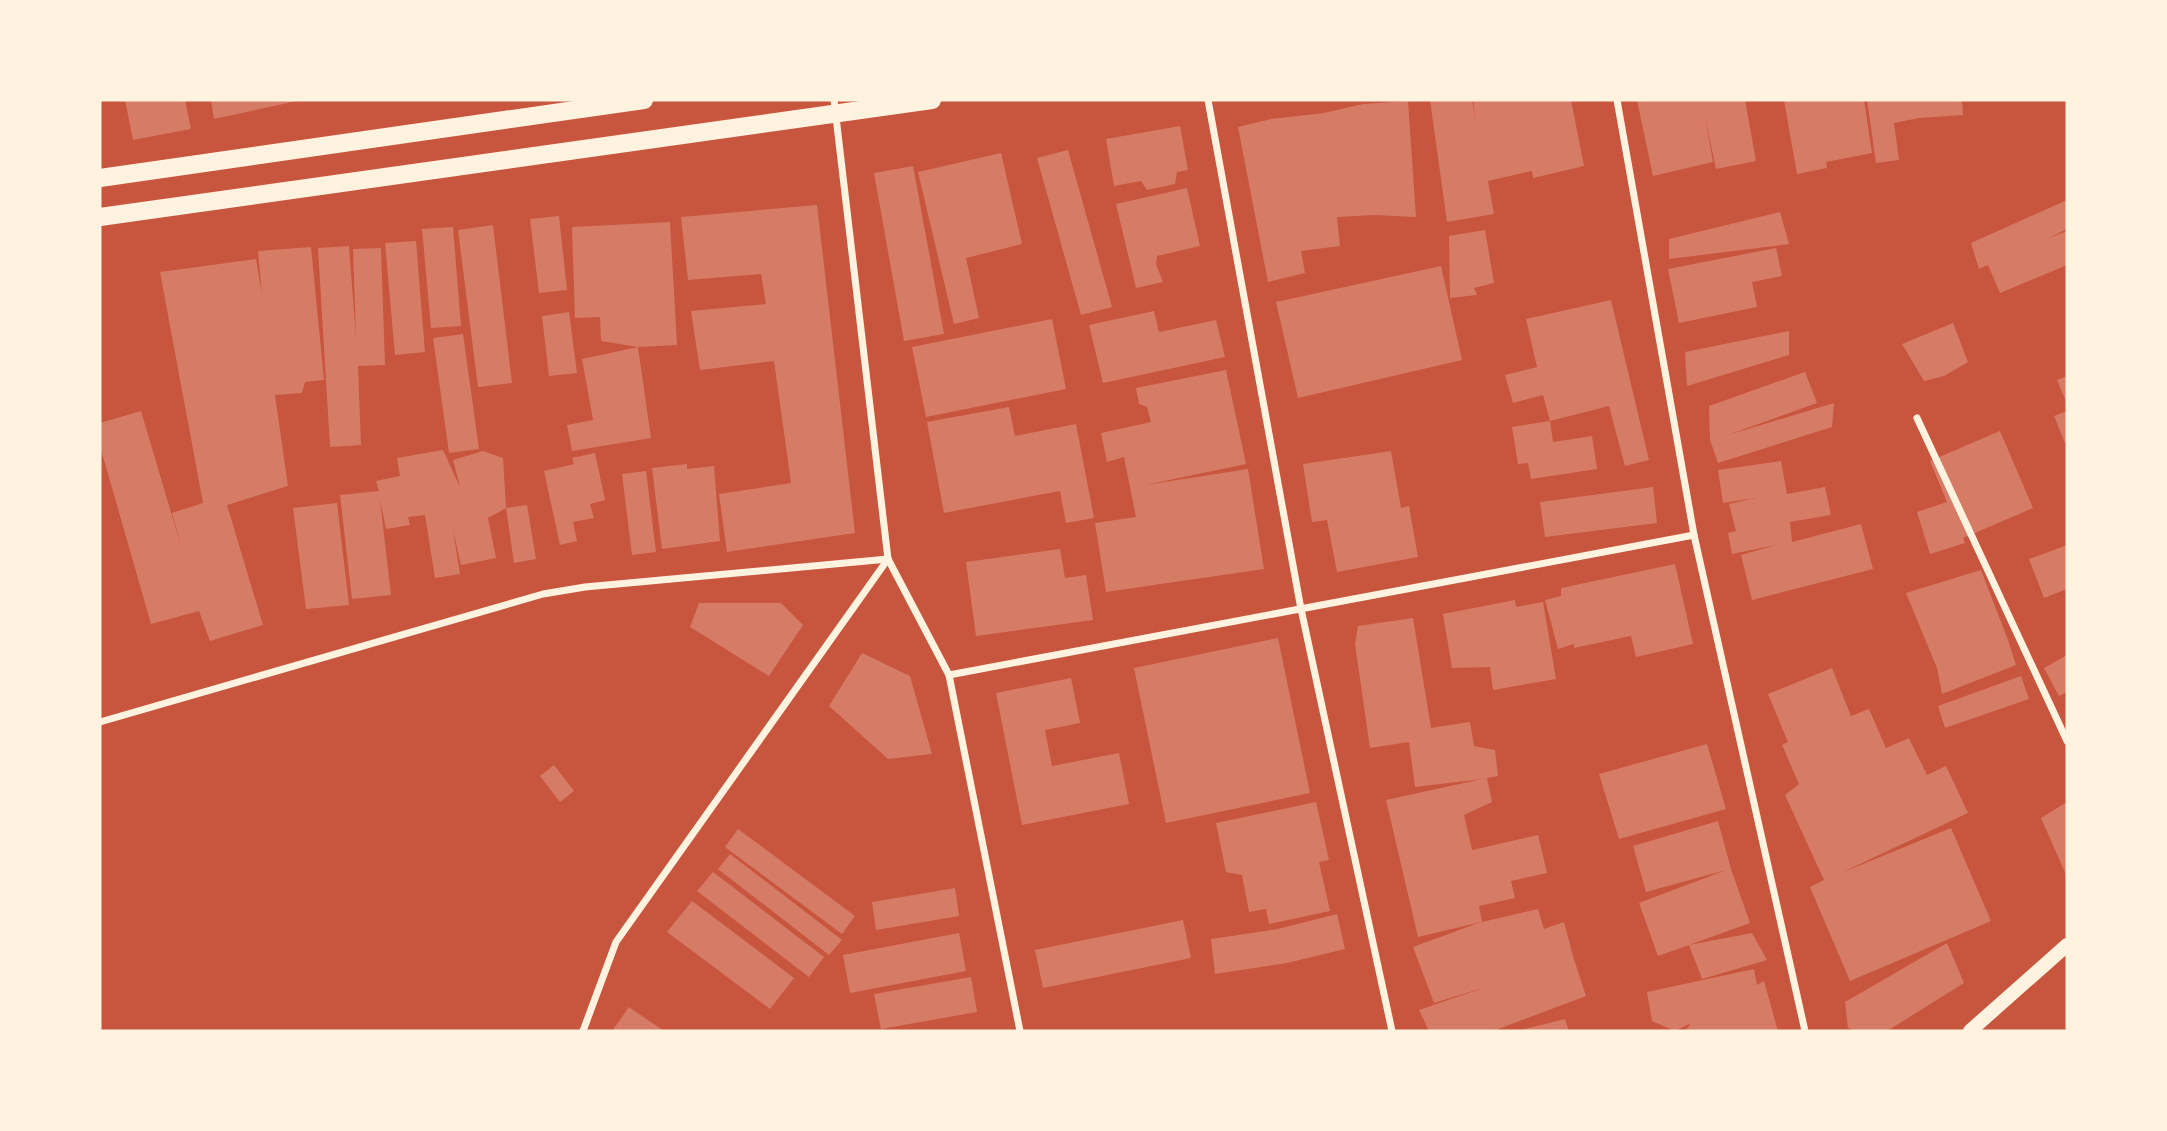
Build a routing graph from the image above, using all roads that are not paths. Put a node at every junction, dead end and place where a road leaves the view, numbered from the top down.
1 (644, 100) edge
2 (932, 100) edge
3 (1208, 100) edge
4 (1617, 100) edge
5 (835, 107) edge
6 (100, 178) edge
7 (100, 217) edge
8 (1917, 418) dead end
9 (1694, 535) junction
10 (888, 559) junction
11 (1301, 609) junction
12 (949, 675) junction
13 (100, 722) edge
14 (2067, 741) edge
15 (2067, 945) edge
16 (583, 1031) edge
17 (1020, 1031) edge
18 (1392, 1031) edge
19 (1805, 1031) edge
20 (1970, 1031) edge

1 - 6 main road
2 - 5 main road
3 - 11 street
4 - 9 street
5 - 7 main road
5 - 10 street
8 - 14 street
9 - 11 street
9 - 19 street
10 - 12 street
10 - 13 street
10 - 16 street
11 - 12 street
11 - 18 street
12 - 17 street
15 - 20 main road

